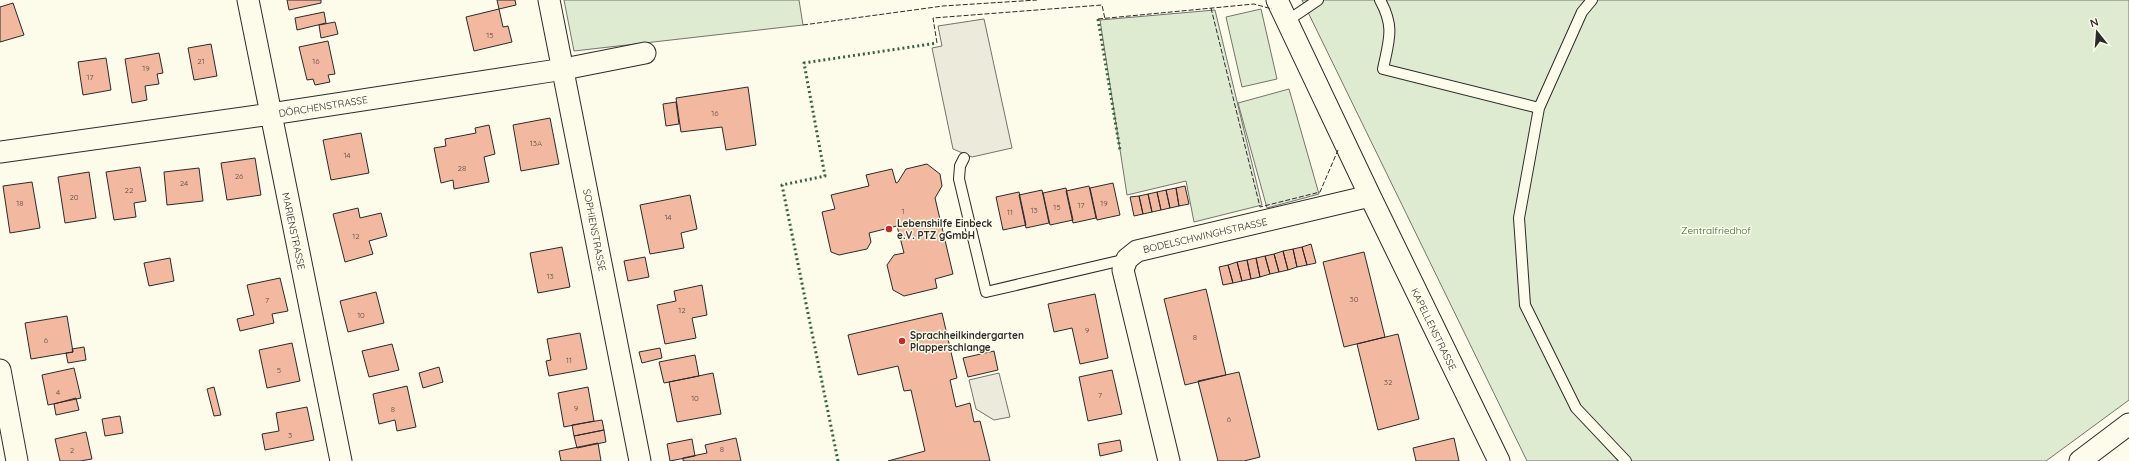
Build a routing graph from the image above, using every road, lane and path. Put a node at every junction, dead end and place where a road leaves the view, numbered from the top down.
1 (248, 0) edge
2 (549, 0) edge
3 (1278, 0) edge
4 (1318, 0) edge
5 (1380, 0) edge
6 (1592, 0) edge
7 (1287, 21) junction
8 (645, 53) dead end
9 (564, 69) junction
10 (1539, 108) junction
11 (270, 114) junction
12 (0, 152) edge
13 (964, 158) dead end
14 (1370, 196) junction
15 (1127, 259) junction
16 (0, 370) edge
17 (2129, 424) edge
18 (17, 461) edge
19 (341, 461) edge
20 (640, 461) edge
21 (1168, 461) edge
22 (1499, 461) edge
23 (1626, 461) edge
24 (2080, 461) edge

1 - 11 street, MARIENSTRASSE
2 - 9 street, SOPHIENSTRASSE
3 - 7 street, KAPELLENSTRASSE
4 - 7 lane
5 - 10 lane
6 - 10 lane
7 - 14 street, KAPELLENSTRASSE
8 - 9 street, DÖRCHENSTRASSE
9 - 11 street, DÖRCHENSTRASSE
9 - 20 street, SOPHIENSTRASSE
10 - 23 lane
11 - 12 street, DÖRCHENSTRASSE
11 - 19 street, MARIENSTRASSE
13 - 15 lane
14 - 15 street, BODELSCHWINGHSTRASSE
14 - 22 street, KAPELLENSTRASSE
15 - 21 street
16 - 18 street
17 - 24 street

